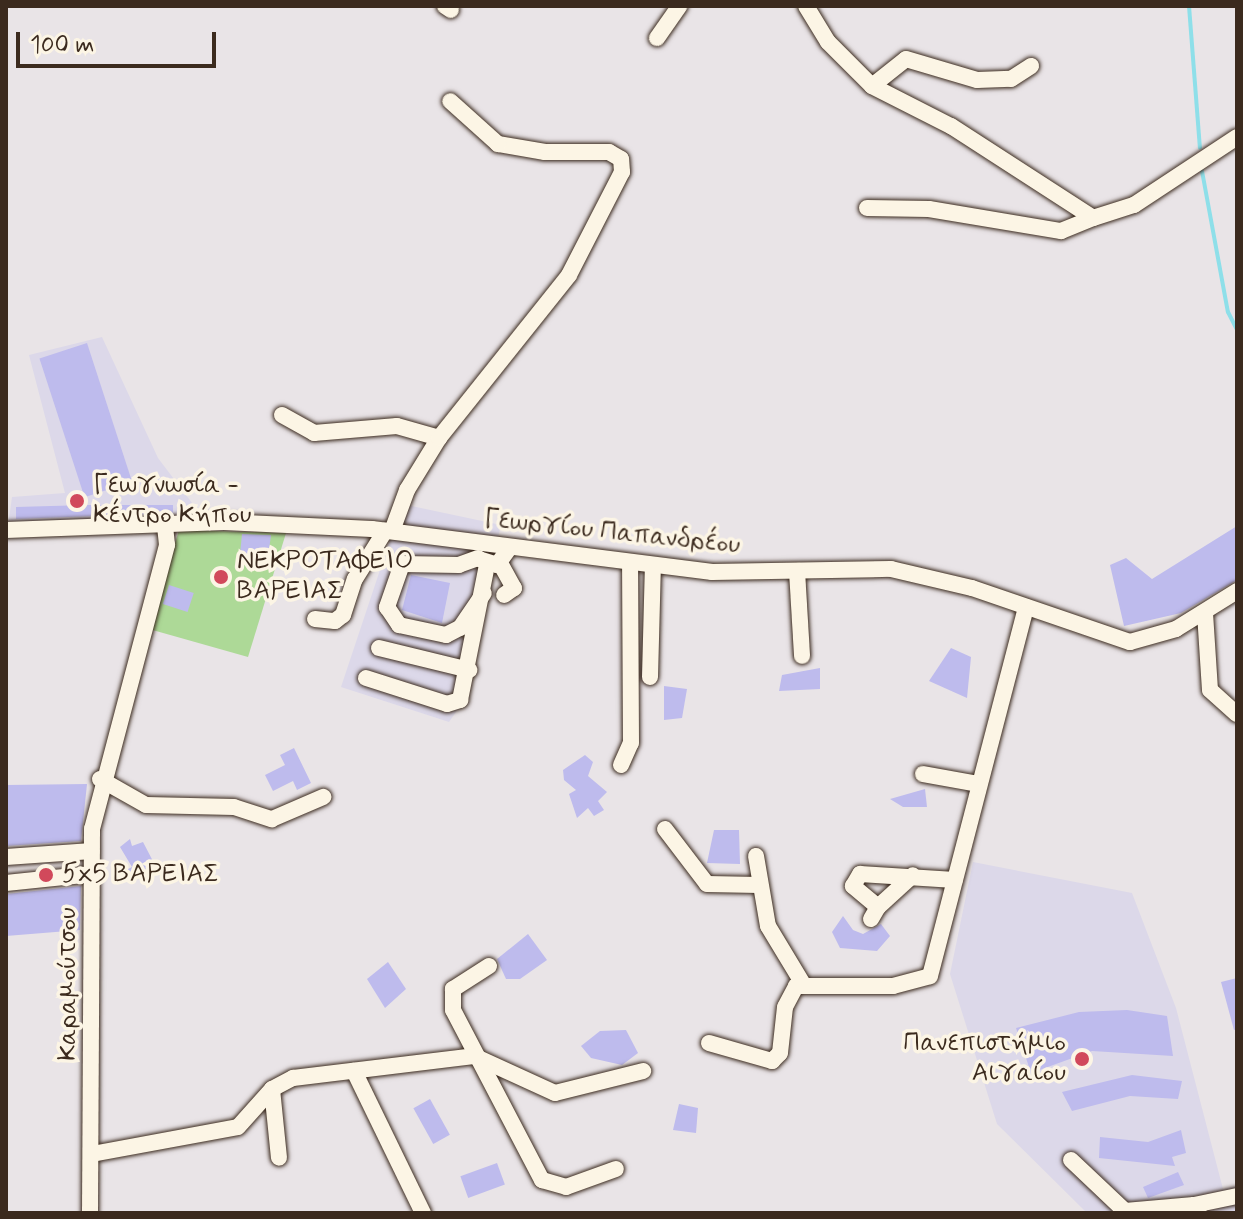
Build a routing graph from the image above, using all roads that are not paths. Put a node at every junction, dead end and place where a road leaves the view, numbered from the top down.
1 (679, 6) edge
2 (806, 6) edge
3 (657, 38) dead end
4 (1031, 66) dead end
5 (872, 86) junction
6 (450, 101) dead end
7 (1237, 137) edge
8 (867, 208) dead end
9 (1093, 218) junction
10 (282, 415) dead end
11 (439, 438) junction
12 (165, 526) junction
13 (6, 530) edge
14 (389, 531) junction
15 (467, 541) junction
16 (510, 547) junction
17 (488, 562) junction
18 (630, 563) junction
19 (653, 566) junction
20 (797, 571) junction
21 (1237, 591) edge
22 (484, 593) junction
23 (504, 595) dead end
24 (1026, 607) junction
25 (1205, 613) junction
26 (315, 619) dead end
27 (379, 648) dead end
28 (802, 656) dead end
29 (469, 670) junction
30 (650, 677) dead end
31 (366, 678) dead end
32 (1237, 714) edge
33 (621, 765) dead end
34 (923, 774) dead end
35 (100, 779) junction
36 (978, 784) junction
37 (323, 797) dead end
38 (665, 829) dead end
39 (92, 851) junction
40 (756, 856) dead end
41 (6, 857) edge
42 (93, 874) junction
43 (913, 875) junction
44 (955, 880) junction
45 (6, 883) edge
46 (759, 885) junction
47 (489, 966) dead end
48 (803, 984) junction
49 (709, 1043) dead end
50 (474, 1056) junction
51 (354, 1071) junction
52 (643, 1071) dead end
53 (272, 1089) junction
54 (92, 1154) junction
55 (279, 1158) dead end
56 (1071, 1160) dead end
57 (616, 1169) dead end
58 (1237, 1196) edge
59 (1191, 1210) edge
60 (90, 1213) edge
61 (423, 1213) edge

1 - 3 street
2 - 5 street
4 - 5 street
5 - 9 street
6 - 11 street
7 - 9 street
8 - 9 street
10 - 11 street
11 - 14 street
12 - 13 street, Γεωργίου Παπανδρέου
12 - 14 street, Γεωργίου Παπανδρέου
12 - 35 street, Καραμούτσου
14 - 15 street, Γεωργίου Παπανδρέου
14 - 26 street
15 - 16 street, Γεωργίου Παπανδρέου
15 - 17 street
16 - 17 street
16 - 18 street, Γεωργίου Παπανδρέου
17 - 22 street
17 - 22 street
17 - 23 street
18 - 19 street, Γεωργίου Παπανδρέου
18 - 33 street
19 - 20 street, Γεωργίου Παπανδρέου
19 - 30 street
20 - 24 street, Γεωργίου Παπανδρέου
20 - 28 street
21 - 25 street, Γεωργίου Παπανδρέου
22 - 29 street
24 - 25 street, Γεωργίου Παπανδρέου
24 - 36 street
25 - 32 street
27 - 29 street
29 - 31 street
34 - 36 street
35 - 37 street
35 - 39 street, Καραμούτσου
36 - 44 street
38 - 46 street
39 - 41 street
39 - 42 street, Καραμούτσου
40 - 46 street
42 - 45 street
42 - 54 street, Καραμούτσου
43 - 43 street
43 - 44 street
44 - 48 street
46 - 48 street
47 - 50 street
48 - 49 street
50 - 51 street
50 - 52 street
50 - 57 street
51 - 53 street
51 - 61 street
53 - 54 street
53 - 55 street
54 - 60 street, Καραμούτσου
56 - 59 street
58 - 59 street

